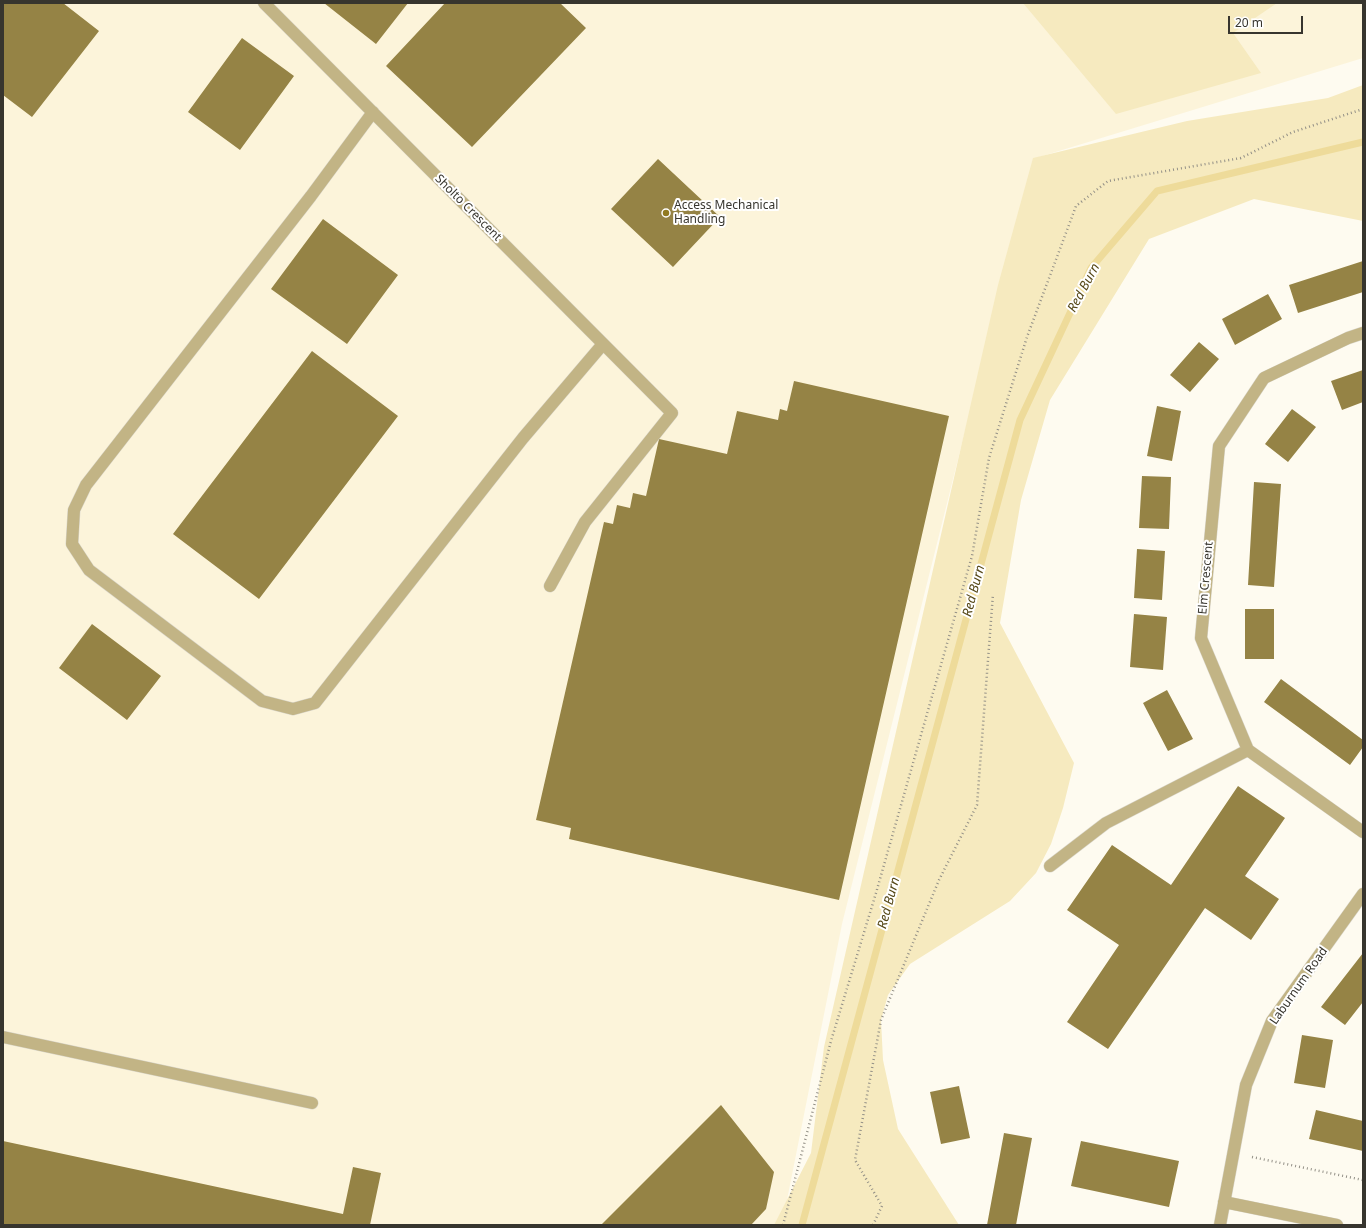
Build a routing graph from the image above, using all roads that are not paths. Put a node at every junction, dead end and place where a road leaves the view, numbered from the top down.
1 (264, 3) edge
2 (373, 112) junction
3 (1363, 333) edge
4 (603, 344) junction
5 (550, 586) dead end
6 (1248, 750) junction
7 (1363, 832) edge
8 (1050, 866) dead end
9 (1363, 894) edge
10 (3, 1037) edge
11 (312, 1103) dead end
12 (1224, 1202) junction
13 (1220, 1225) edge
14 (1337, 1225) edge

1 - 2 street, Sholto Crescent
2 - 4 street, Sholto Crescent
2 - 4 street
3 - 6 street, Elm Crescent
4 - 5 street, Sholto Crescent
6 - 7 street
6 - 8 street
9 - 12 street, Laburnum Road
10 - 11 street
12 - 13 street, Laburnum Road
12 - 14 street

